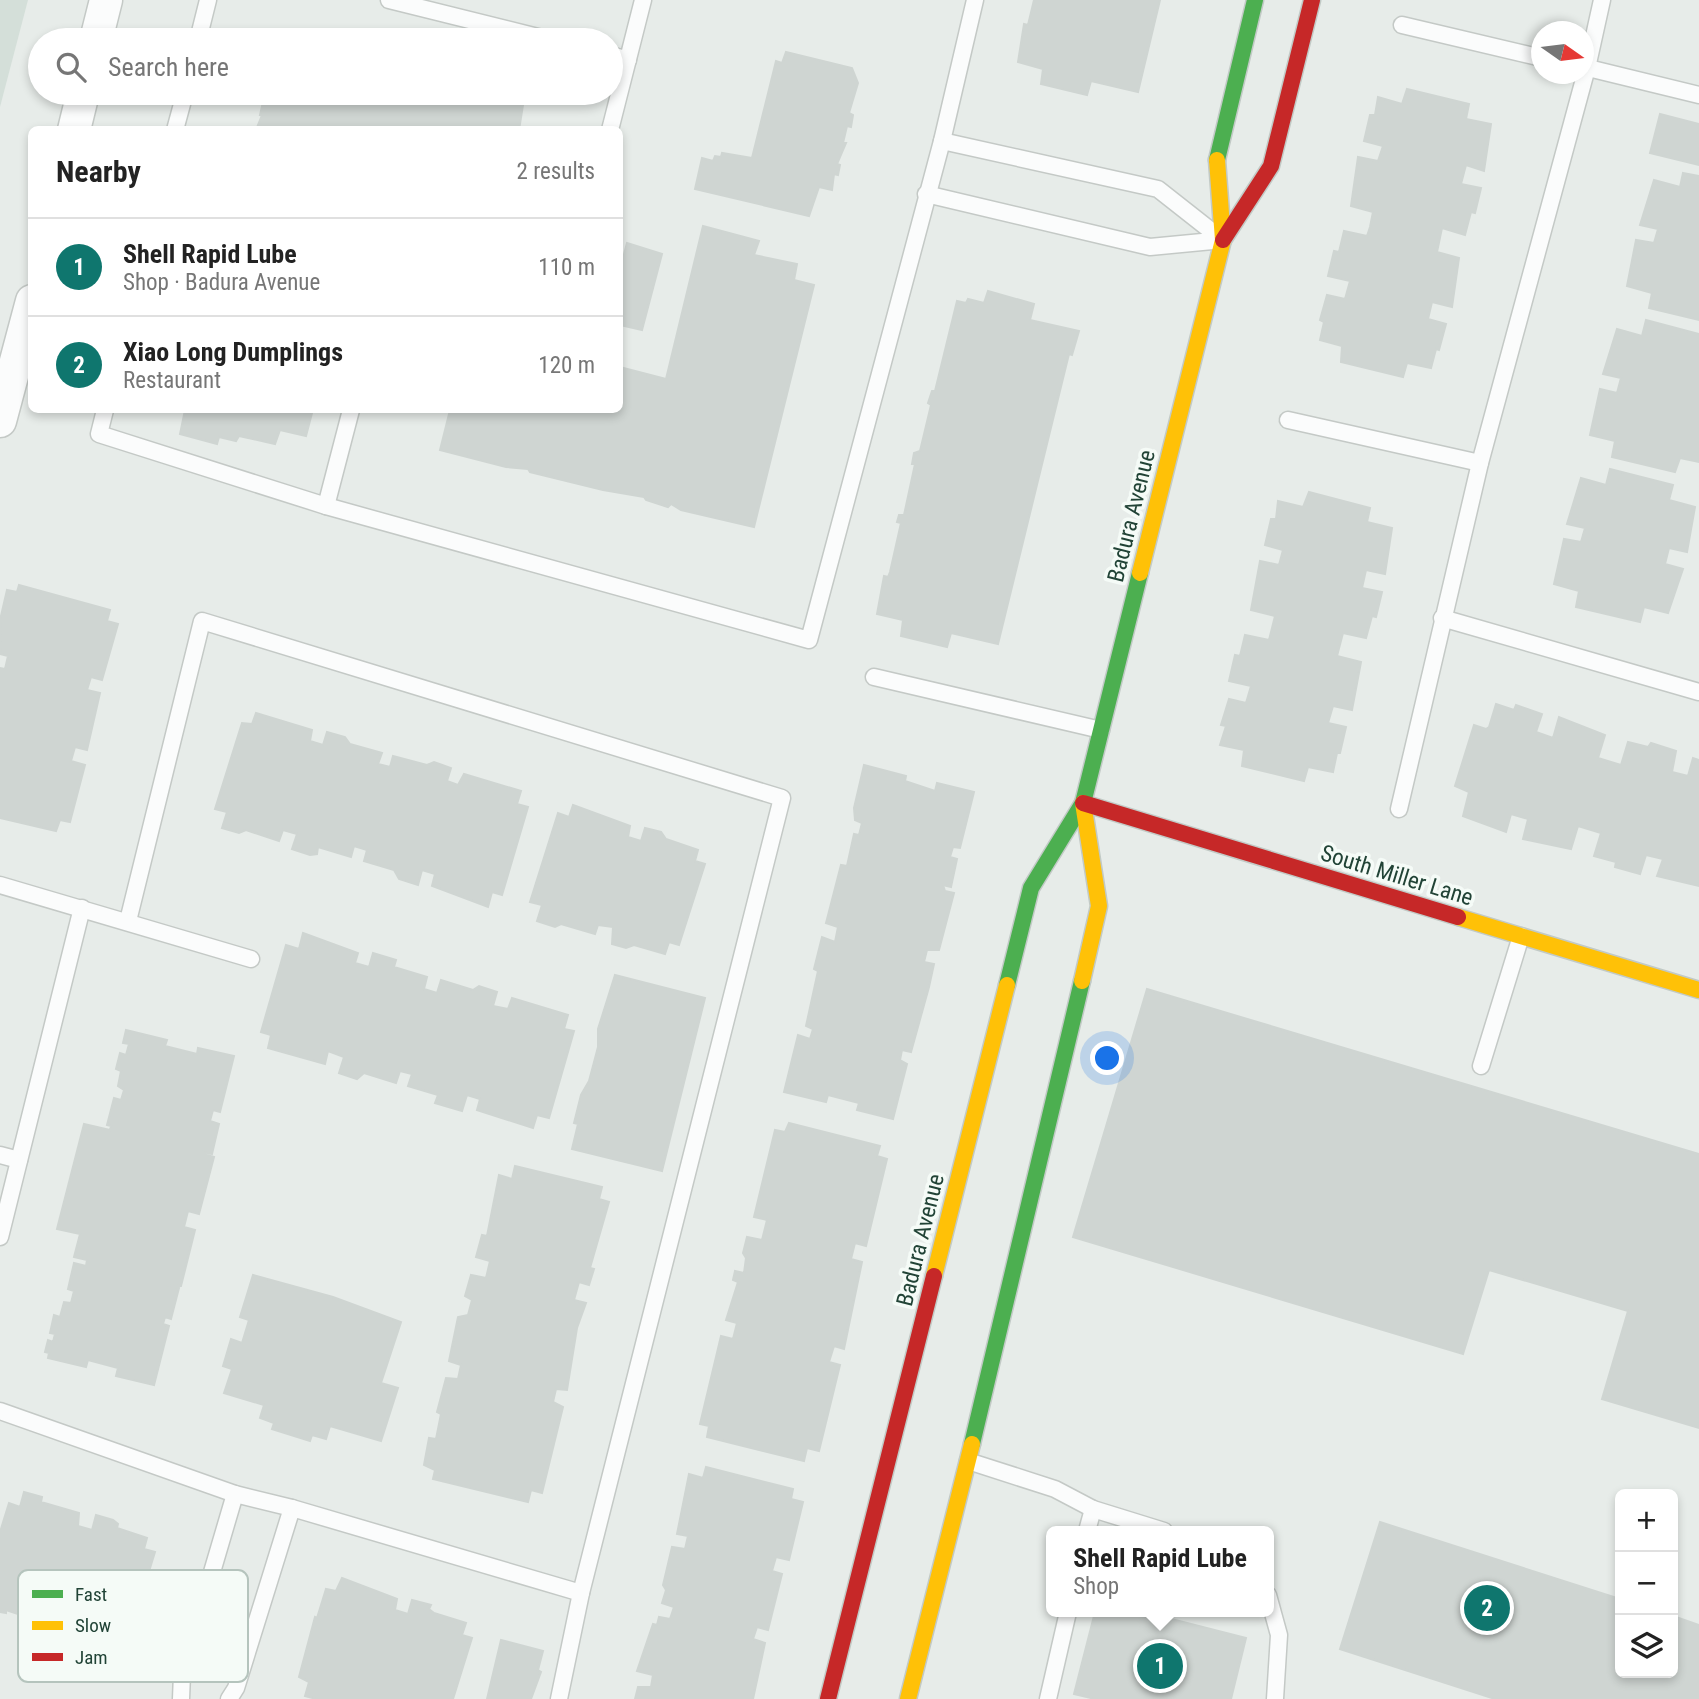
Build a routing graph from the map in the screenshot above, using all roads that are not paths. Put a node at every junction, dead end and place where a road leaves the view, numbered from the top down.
1 (106, 0) edge
2 (208, 0) edge
3 (389, 0) edge
4 (643, 0) edge
5 (975, 0) edge
6 (1255, 0) edge
7 (1312, 0) edge
8 (1602, 0) edge
9 (1402, 25) dead end
10 (99, 28) edge
11 (201, 28) edge
12 (502, 28) edge
13 (1594, 32) edge
14 (1531, 55) edge
15 (623, 59) edge
16 (628, 60) junction
17 (1594, 70) edge
18 (623, 79) edge
19 (1581, 84) edge
20 (1699, 95) edge
21 (80, 105) edge
22 (182, 105) edge
23 (616, 105) edge
24 (75, 126) edge
25 (176, 126) edge
26 (611, 126) edge
27 (942, 141) junction
28 (926, 194) junction
29 (1223, 240) junction
30 (28, 315) edge
31 (2, 407) edge
32 (104, 413) edge
33 (350, 413) edge
34 (1288, 420) dead end
35 (1480, 463) junction
36 (326, 506) junction
37 (1442, 618) junction
38 (874, 677) dead end
39 (1699, 692) edge
40 (1101, 730) junction
41 (1083, 803) junction
42 (1399, 809) dead end
43 (0, 885) edge
44 (82, 908) junction
45 (128, 921) junction
46 (1521, 936) junction
47 (251, 959) dead end
48 (1699, 990) edge
49 (1481, 1066) dead end
50 (0, 1155) edge
51 (19, 1160) junction
52 (0, 1237) edge
53 (0, 1411) edge
54 (968, 1461) junction
55 (235, 1494) junction
56 (292, 1508) junction
57 (1093, 1509) junction
58 (1088, 1526) edge
59 (1148, 1526) edge
60 (213, 1570) edge
61 (581, 1593) junction
62 (1274, 1615) edge
63 (1067, 1617) edge
64 (248, 1649) edge
65 (238, 1682) edge
66 (229, 1699) edge
67 (559, 1699) edge
68 (828, 1699) edge
69 (908, 1699) edge
70 (1048, 1699) edge
71 (1275, 1699) edge

1 - 10 street
2 - 11 lane
3 - 12 lane
4 - 16 lane
5 - 27 lane
6 - 29 main road, Badura Avenue
7 - 29 main road, Badura Avenue
8 - 13 lane
9 - 14 lane
15 - 16 lane
16 - 18 lane
17 - 20 lane
19 - 35 lane
21 - 24 street
22 - 25 lane
23 - 26 lane
27 - 28 lane
27 - 29 lane
28 - 29 lane
28 - 36 lane
29 - 40 main road, Badura Avenue
30 - 31 street
32 - 36 lane
33 - 36 lane
34 - 35 lane
35 - 37 lane
37 - 39 lane
37 - 42 lane
38 - 40 lane
40 - 41 main road, Badura Avenue
41 - 46 main road, South Miller Lane
41 - 54 main road, Badura Avenue
41 - 68 main road, Badura Avenue
43 - 44 lane
44 - 45 lane
44 - 51 lane
45 - 47 lane
45 - 61 lane
46 - 48 main road, South Miller Lane
46 - 49 lane
50 - 51 lane
51 - 52 lane
53 - 55 lane
54 - 57 lane
54 - 69 main road, Badura Avenue
55 - 56 lane
55 - 60 lane
56 - 61 lane
56 - 64 lane
57 - 58 lane
57 - 59 lane
61 - 67 lane
62 - 71 lane
63 - 70 lane
65 - 66 lane

